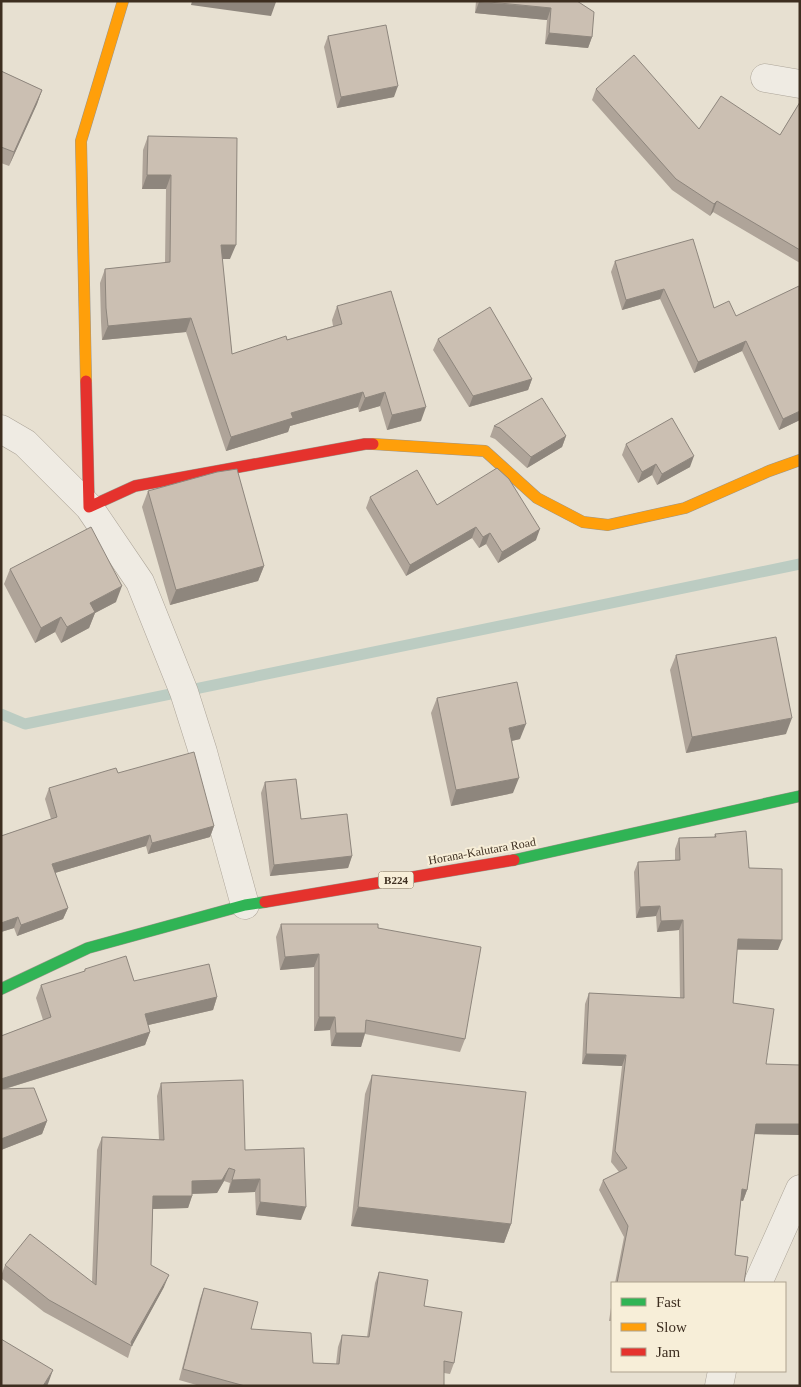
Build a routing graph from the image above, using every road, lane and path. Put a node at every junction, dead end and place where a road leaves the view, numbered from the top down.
1 (123, 1) edge
2 (765, 78) dead end
3 (800, 84) edge
4 (1, 429) edge
5 (800, 460) edge
6 (89, 507) junction
7 (799, 797) edge
8 (800, 804) edge
9 (245, 905) junction
10 (1, 989) edge
11 (800, 1189) edge
12 (758, 1282) edge
13 (722, 1372) edge
14 (719, 1386) edge

1 - 6 street
2 - 3 street
4 - 6 street
5 - 6 street
6 - 9 street
7 - 8 street
7 - 9 street, Horana-Kalutara Road / B224
9 - 10 street, Horana-Kalutara Road / B224
11 - 12 street
13 - 14 street

